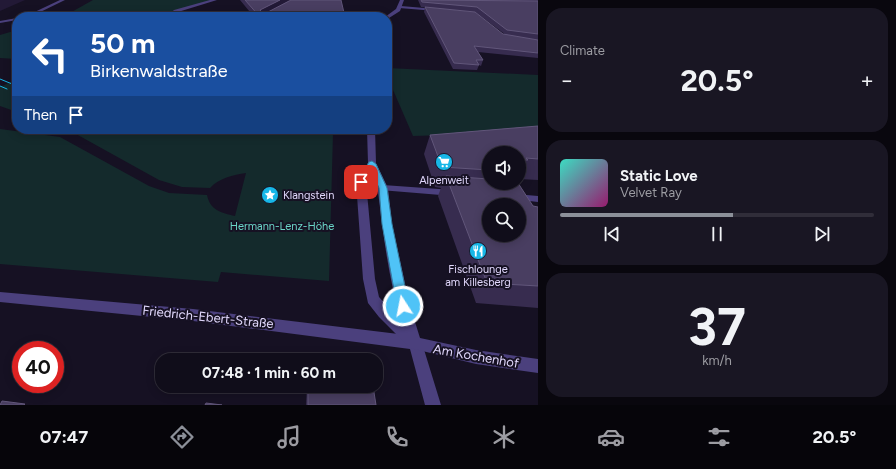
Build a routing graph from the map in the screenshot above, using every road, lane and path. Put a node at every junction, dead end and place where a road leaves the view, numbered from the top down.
1 (63, 0) edge
2 (214, 0) edge
3 (402, 0) edge
4 (401, 7) junction
5 (446, 11) edge
6 (37, 12) edge
7 (176, 12) edge
8 (392, 13) edge
9 (12, 20) edge
10 (0, 22) edge
11 (371, 134) edge
12 (372, 164) junction
13 (383, 188) junction
14 (460, 193) edge
15 (507, 196) edge
16 (538, 199) edge
17 (0, 297) edge
18 (415, 343) junction
19 (538, 366) edge
20 (433, 405) edge

1 - 6 street
2 - 7 street
3 - 4 street
4 - 5 street
4 - 8 street
9 - 10 street
11 - 12 street
12 - 13 street
12 - 18 street
13 - 14 street
13 - 18 street
15 - 16 street
17 - 18 street, Friedrich-Ebert-Straße
18 - 19 street, Am Kochenhof
18 - 20 street

